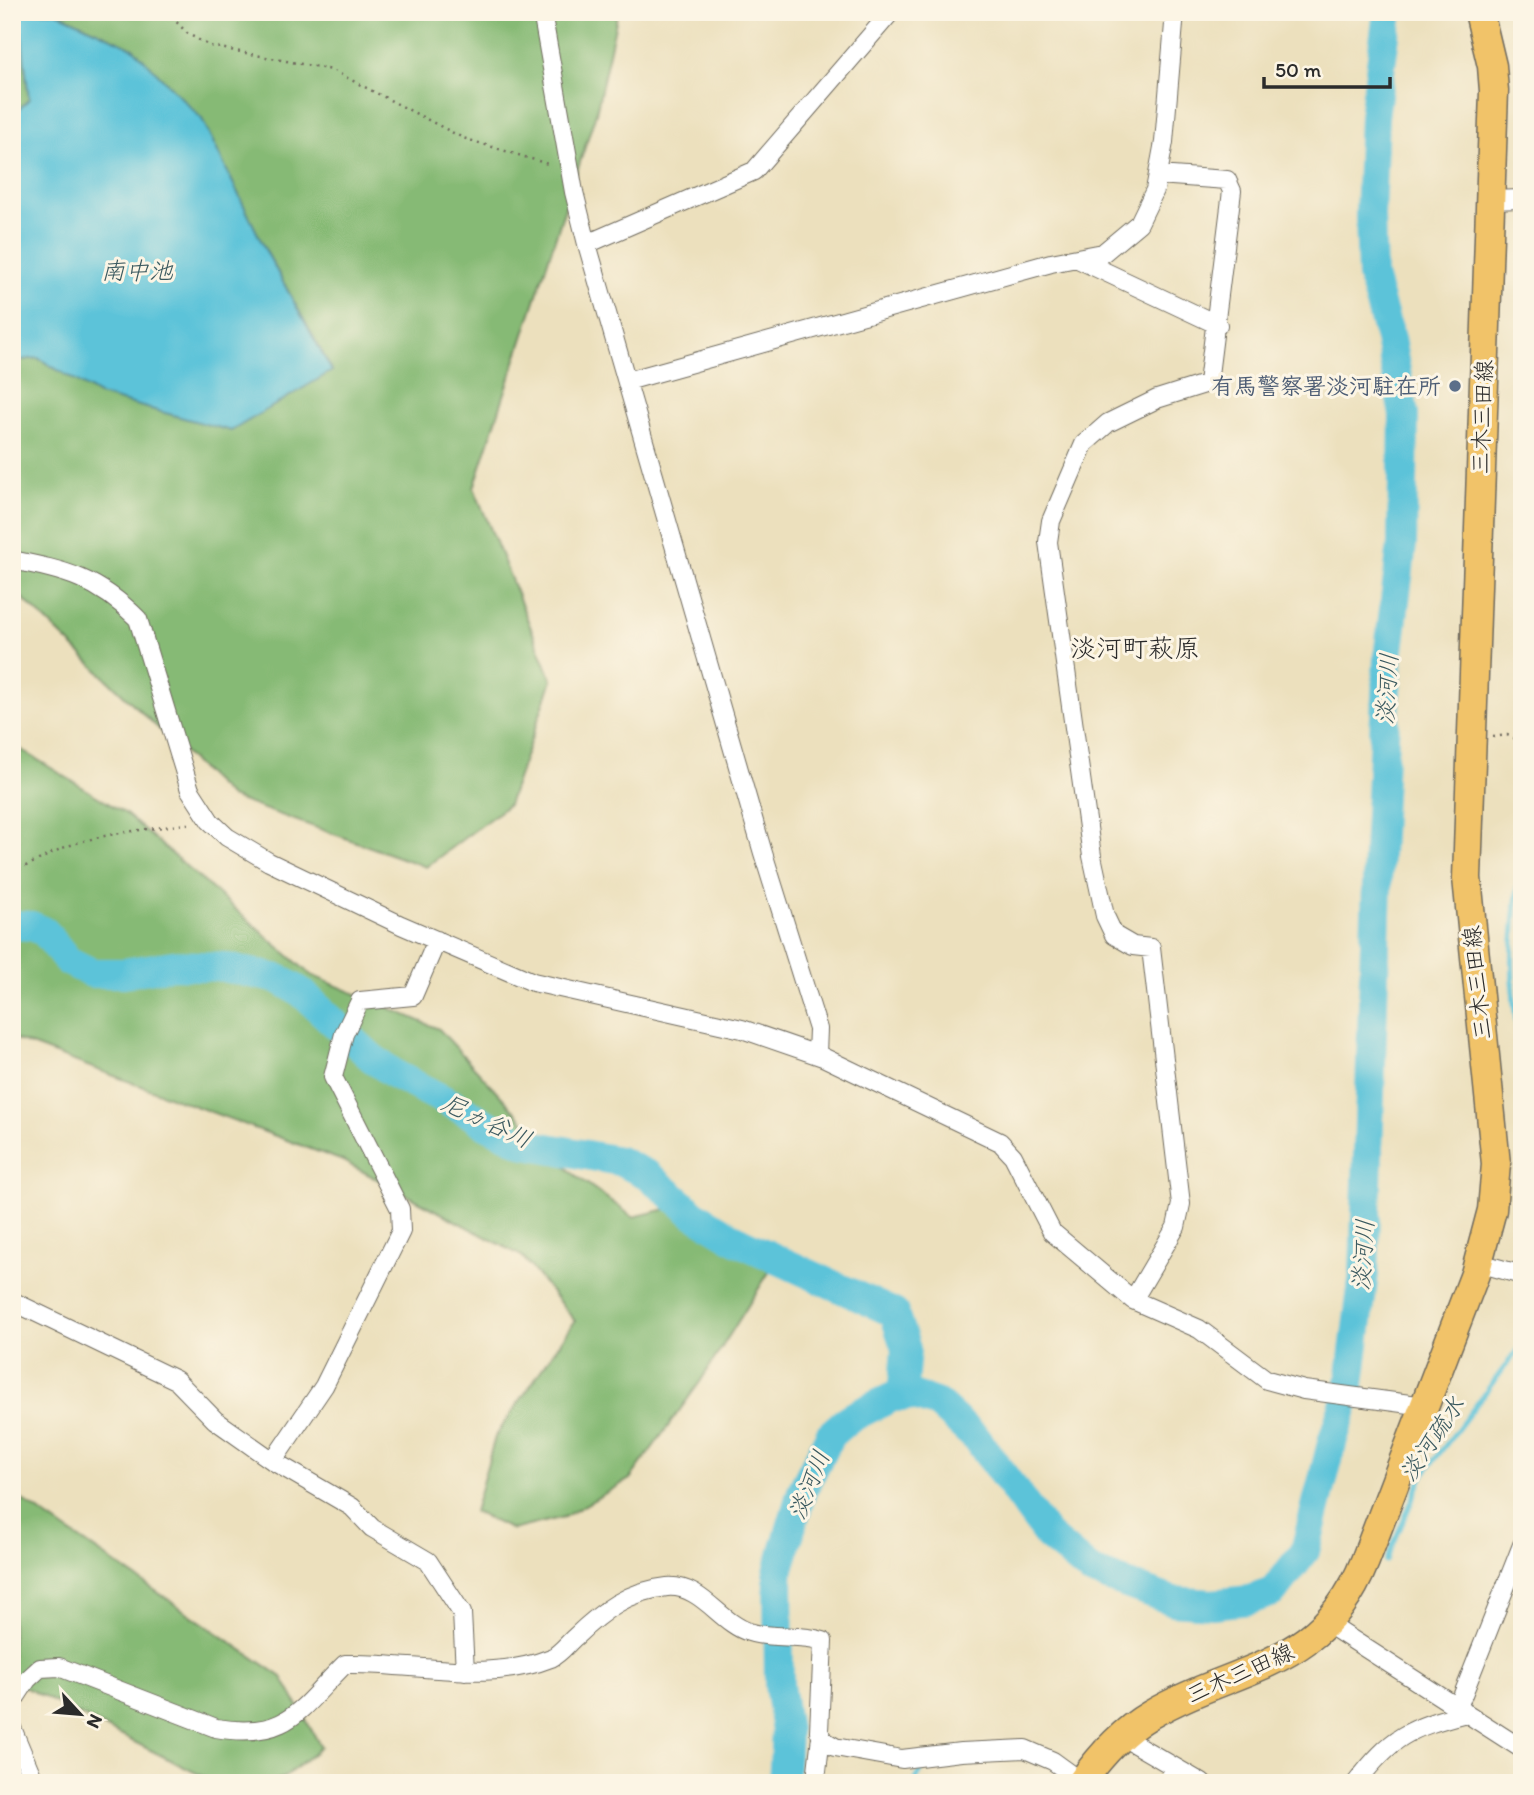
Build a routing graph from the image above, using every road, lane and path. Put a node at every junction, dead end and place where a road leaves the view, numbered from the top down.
1 (167, 12) edge
2 (542, 12) edge
3 (891, 12) edge
4 (1175, 12) edge
5 (1479, 12) edge
6 (571, 171) junction
7 (1158, 175) junction
8 (1522, 199) edge
9 (1490, 200) junction
10 (587, 244) junction
11 (1080, 260) junction
12 (1218, 325) junction
13 (627, 381) junction
14 (12, 560) edge
15 (1471, 740) junction
16 (1522, 778) edge
17 (210, 821) junction
18 (12, 870) edge
19 (437, 940) junction
20 (817, 1054) junction
21 (1479, 1263) junction
22 (1522, 1275) edge
23 (1133, 1300) junction
24 (12, 1301) edge
25 (1411, 1403) junction
26 (273, 1461) junction
27 (1522, 1545) edge
28 (1328, 1624) junction
29 (465, 1671) junction
30 (12, 1703) edge
31 (1462, 1710) junction
32 (12, 1728) edge
33 (1121, 1736) junction
34 (820, 1744) junction
35 (1522, 1749) edge
36 (817, 1771) dead end
37 (1171, 1776) edge
38 (1081, 1782) edge
39 (35, 1783) edge
40 (1202, 1783) edge
41 (1356, 1783) edge

1 - 6 path
2 - 6 street
3 - 10 street
4 - 7 street
5 - 9 main road, 三木三田線
6 - 10 street
7 - 11 street
7 - 12 street
8 - 9 street
9 - 15 main road, 三木三田線
10 - 13 street
11 - 12 street
11 - 13 street
12 - 23 street
13 - 20 street
14 - 17 street
15 - 16 path
15 - 21 main road, 三木三田線
17 - 18 path
17 - 19 street
19 - 20 street
19 - 26 street
20 - 23 street
21 - 22 street
21 - 25 main road, 三木三田線
23 - 25 street
24 - 26 street
25 - 28 main road, 三木三田線
26 - 29 street
27 - 31 street
28 - 31 street
28 - 33 main road, 三木三田線
29 - 30 street
29 - 34 street
31 - 35 street
31 - 41 street
32 - 39 street
33 - 37 street
33 - 38 main road, 三木三田線
34 - 36 street
34 - 38 street
37 - 40 street

